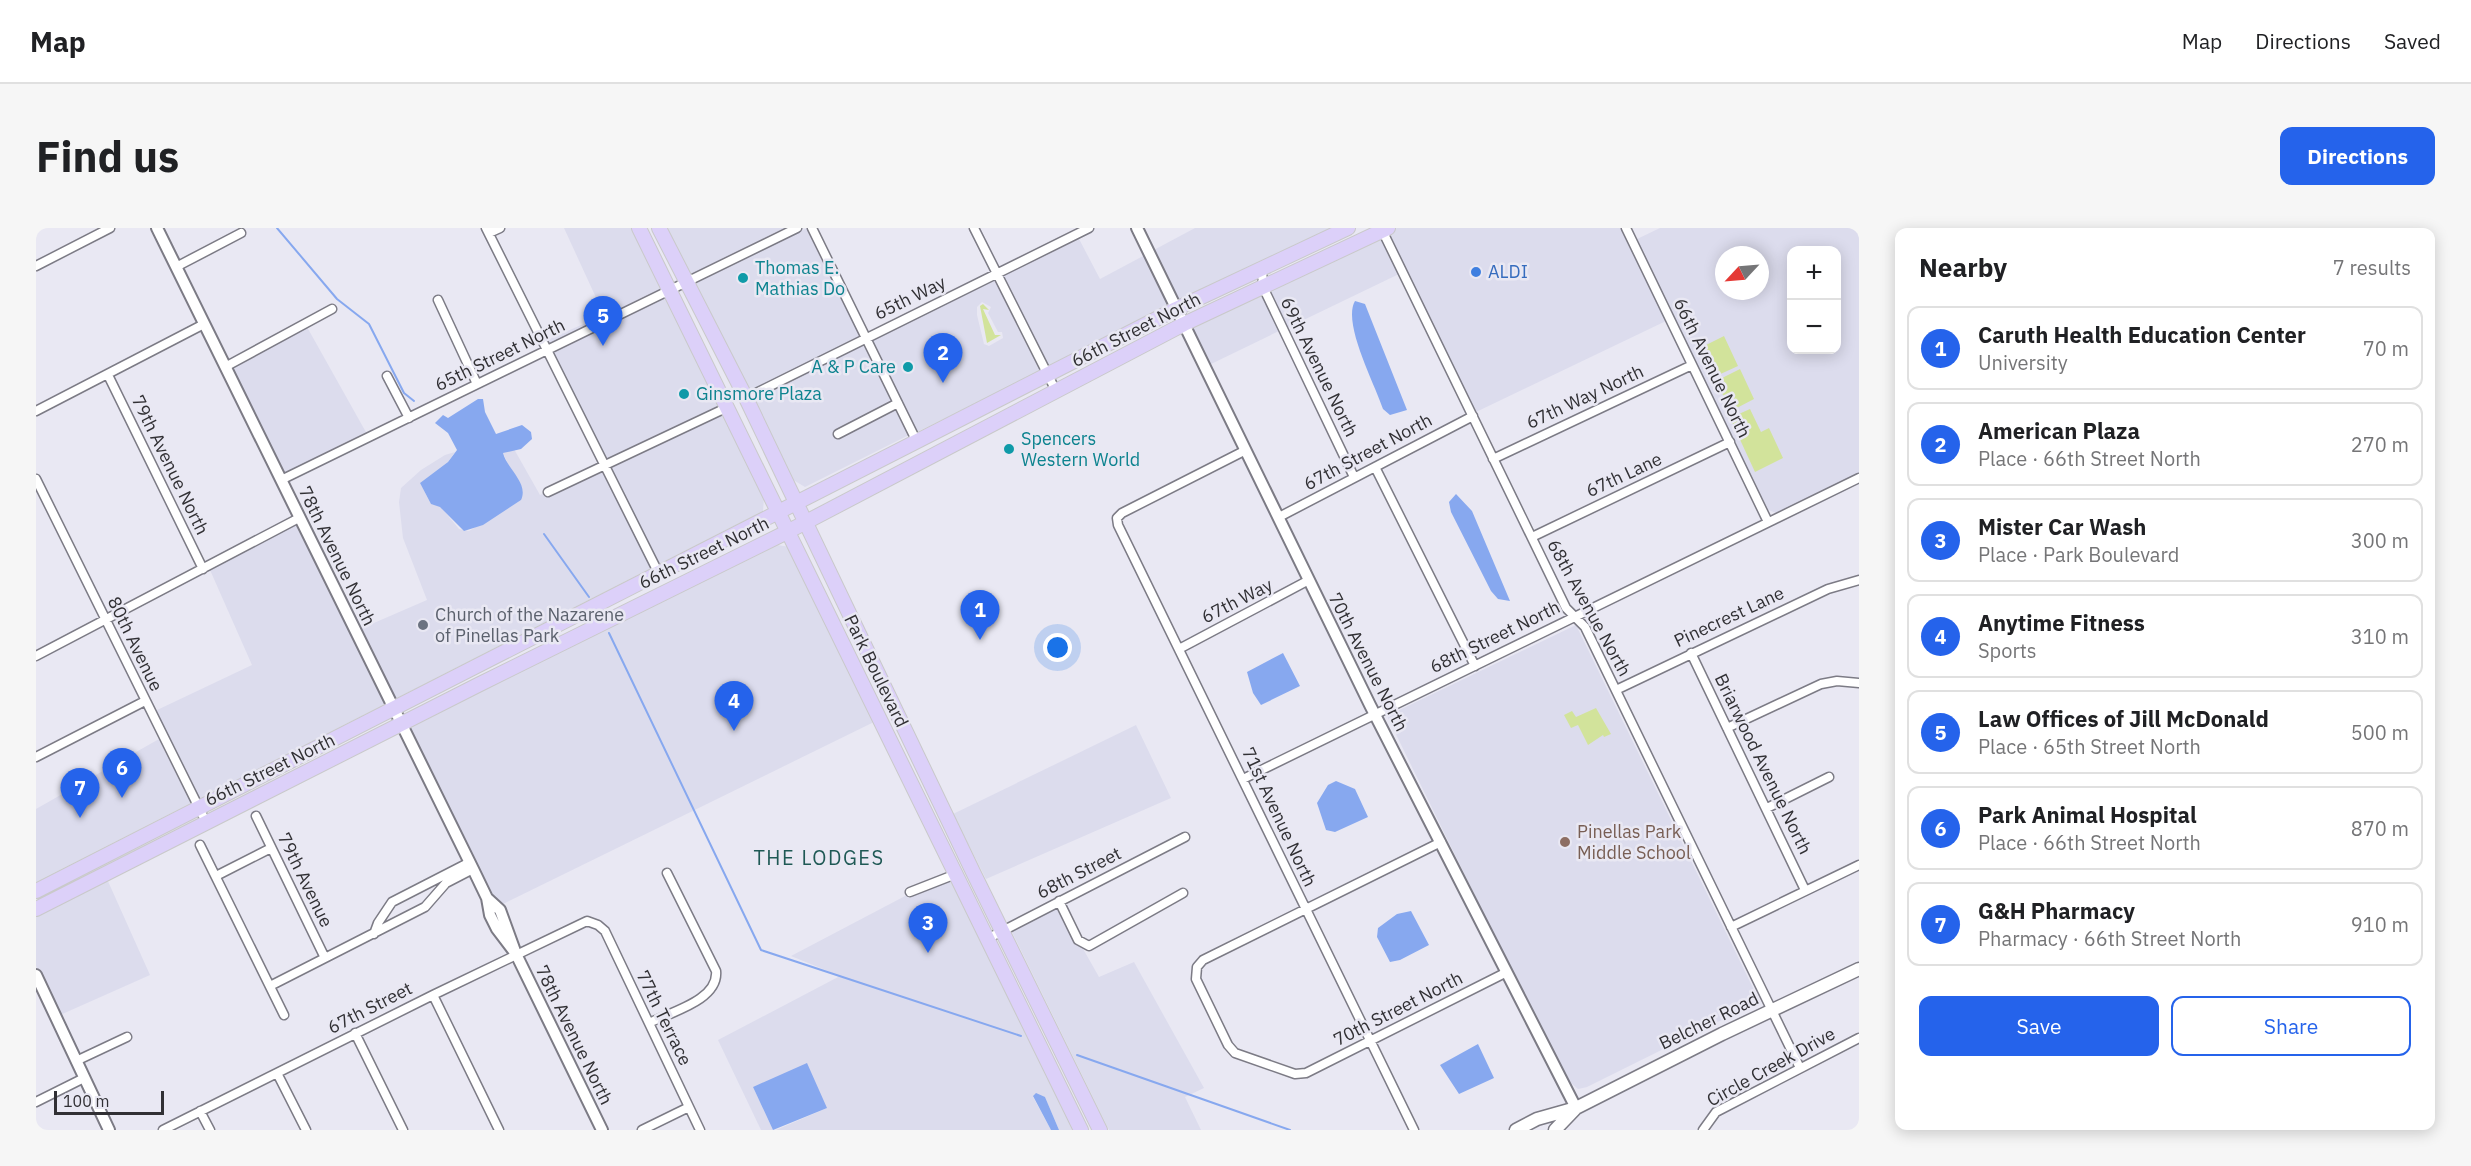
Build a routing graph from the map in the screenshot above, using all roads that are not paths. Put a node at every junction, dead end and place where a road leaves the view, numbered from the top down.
1 (110, 228) edge
2 (157, 228) edge
3 (500, 228) edge
4 (639, 228) edge
5 (659, 228) edge
6 (797, 228) edge
7 (812, 228) edge
8 (974, 228) edge
9 (1089, 228) edge
10 (1137, 228) edge
11 (1348, 228) edge
12 (1626, 228) edge
13 (1384, 229) edge
14 (488, 231) edge
15 (241, 233) dead end
16 (36, 266) edge
17 (176, 267) junction
18 (1262, 269) junction
19 (997, 274) junction
20 (687, 282) junction
21 (1263, 287) junction
22 (670, 290) junction
23 (438, 300) dead end
24 (332, 309) dead end
25 (1176, 309) junction
26 (204, 324) junction
27 (1184, 324) junction
28 (866, 338) junction
29 (546, 351) junction
30 (1692, 365) junction
31 (225, 367) junction
32 (108, 375) junction
33 (1048, 375) junction
34 (387, 376) dead end
35 (477, 384) junction
36 (1056, 391) junction
37 (746, 398) junction
38 (898, 403) junction
39 (728, 407) junction
40 (36, 411) edge
41 (1473, 416) junction
42 (409, 418) junction
43 (838, 434) dead end
44 (917, 442) junction
45 (1730, 442) junction
46 (1246, 450) junction
47 (1493, 459) junction
48 (603, 465) junction
49 (1375, 467) junction
50 (1354, 477) junction
51 (1859, 478) edge
52 (36, 479) edge
53 (281, 480) junction
54 (548, 492) dead end
55 (798, 504) junction
56 (779, 513) junction
57 (1279, 517) junction
58 (299, 518) junction
59 (806, 522) junction
60 (1768, 522) junction
61 (787, 532) junction
62 (1532, 537) junction
63 (203, 569) junction
64 (659, 574) junction
65 (1309, 580) junction
66 (1859, 580) edge
67 (1574, 618) junction
68 (105, 620) junction
69 (1179, 649) junction
70 (1690, 653) junction
71 (36, 656) edge
72 (1475, 666) junction
73 (1859, 683) edge
74 (1616, 690) junction
75 (145, 702) junction
76 (873, 706) junction
77 (395, 709) junction
78 (1375, 714) junction
79 (402, 724) junction
80 (1727, 728) junction
81 (914, 748) junction
82 (36, 758) edge
83 (1829, 777) dead end
84 (1243, 779) junction
85 (198, 807) junction
86 (1767, 808) junction
87 (256, 816) dead end
88 (206, 822) junction
89 (1185, 837) dead end
90 (1441, 843) junction
91 (200, 845) dead end
92 (271, 848) junction
93 (472, 865) junction
94 (1859, 865) edge
95 (667, 873) dead end
96 (956, 874) junction
97 (216, 876) junction
98 (1805, 890) junction
99 (36, 891) edge
100 (910, 892) dead end
101 (1183, 893) dead end
102 (1059, 901) junction
103 (36, 909) edge
104 (1305, 911) junction
105 (595, 923) joint
106 (1731, 927) junction
107 (1003, 930) junction
108 (374, 934) junction
109 (987, 939) junction
110 (516, 954) junction
111 (325, 958) junction
112 (1859, 969) edge
113 (1505, 974) junction
114 (36, 975) edge
115 (270, 986) junction
116 (433, 995) junction
117 (1772, 1010) junction
118 (284, 1015) dead end
119 (649, 1023) junction
120 (355, 1033) junction
121 (127, 1037) dead end
122 (1859, 1038) edge
123 (1370, 1042) junction
124 (76, 1061) junction
125 (1800, 1068) junction
126 (278, 1073) junction
127 (84, 1078) junction
128 (37, 1099) edge
129 (689, 1107) junction
130 (1576, 1108) junction
131 (200, 1111) junction
132 (109, 1130) edge
133 (163, 1130) edge
134 (210, 1130) edge
135 (306, 1130) edge
136 (403, 1130) edge
137 (499, 1130) edge
138 (602, 1130) edge
139 (642, 1130) edge
140 (700, 1130) edge
141 (1081, 1130) edge
142 (1100, 1130) edge
143 (1414, 1130) edge
144 (1516, 1130) edge
145 (1555, 1130) edge
146 (1703, 1130) edge

1 - 16 street
2 - 17 street, 78th Avenue North
3 - 14 street
4 - 22 main road, Park Boulevard
5 - 20 main road, Park Boulevard
6 - 20 street, 65th Street North
7 - 28 street
8 - 19 street
9 - 19 street, 65th Way
10 - 25 street, 70th Avenue North
11 - 18 main road, 66th Street North
12 - 30 street, 66th Avenue North
13 - 21 main road, 66th Street North
13 - 41 street, 68th Avenue North
14 - 29 street
15 - 17 street
17 - 26 street, 78th Avenue North
18 - 21 street, 69th Avenue North
18 - 25 main road, 66th Street North
19 - 28 street, 65th Way
19 - 33 street
20 - 22 street, 65th Street North
20 - 37 main road, Park Boulevard
21 - 27 main road, 66th Street North
21 - 50 street, 69th Avenue North
22 - 29 street, 65th Street North
22 - 39 main road, Park Boulevard
23 - 35 street
24 - 31 street
25 - 27 street, 70th Avenue North
25 - 33 main road, 66th Street North
26 - 31 street, 78th Avenue North
26 - 32 street
27 - 36 main road, 66th Street North
27 - 46 street, 70th Avenue North
28 - 37 street, 65th Way
28 - 38 street
29 - 35 street, 65th Street North
29 - 48 street
30 - 45 street, 66th Avenue North
30 - 47 street, 67th Way North
31 - 53 street, 78th Avenue North
32 - 40 street
32 - 63 street, 79th Avenue North
33 - 36 street
33 - 44 main road, 66th Street North
34 - 42 street
35 - 42 street, 65th Street North
36 - 59 main road, 66th Street North
37 - 55 main road, Park Boulevard
38 - 43 street
38 - 44 street
39 - 48 street
39 - 56 main road, Park Boulevard
41 - 47 street, 68th Avenue North
41 - 49 street, 67th Street North
42 - 53 street, 65th Street North
44 - 55 main road, 66th Street North
45 - 60 street, 66th Avenue North
45 - 62 street, 67th Lane
46 - 57 street, 70th Avenue North
46 - 69 street, 71st Avenue North
47 - 62 street, 68th Avenue North
48 - 54 street
48 - 64 street
49 - 50 street, 67th Street North
49 - 72 street
50 - 57 street, 67th Street North
51 - 60 street, 68th Street North
52 - 68 street, 80th Avenue
53 - 58 street, 78th Avenue North
55 - 56 main road, 66th Street North
55 - 59 main road, Park Boulevard
56 - 61 main road, Park Boulevard
56 - 64 main road, 66th Street North
57 - 65 street, 70th Avenue North
58 - 63 street
58 - 77 street, 78th Avenue North
59 - 61 main road, 66th Street North
59 - 81 main road, Park Boulevard
60 - 67 street, 68th Street North
61 - 76 main road, Park Boulevard
61 - 79 main road, 66th Street North
62 - 67 street, 68th Avenue North
63 - 68 street
64 - 77 main road, 66th Street North
65 - 69 street, 67th Way
65 - 78 street, 70th Avenue North
66 - 70 street, Pinecrest Lane
67 - 72 street, 68th Street North
67 - 74 street, 68th Avenue North
68 - 71 street
68 - 75 street, 80th Avenue
69 - 84 street, 71st Avenue North
70 - 74 street, Pinecrest Lane
70 - 80 street, Briarwood Avenue North
72 - 78 street, 68th Street North
73 - 80 street
74 - 106 street, 68th Avenue North
75 - 82 street
75 - 85 street, 80th Avenue
76 - 81 main road
76 - 96 main road, Park Boulevard
77 - 79 street, 78th Avenue North
77 - 85 main road, 66th Street North
78 - 84 street, 68th Street North
78 - 90 street, 70th Avenue North
79 - 88 main road, 66th Street North
79 - 93 street, 78th Avenue North
80 - 86 street, Briarwood Avenue North
81 - 107 main road, Park Boulevard
83 - 86 street
84 - 104 street, 71st Avenue North
85 - 88 street, 80th Avenue
85 - 99 main road, 66th Street North
86 - 98 street, Briarwood Avenue North
87 - 92 street, 79th Avenue
88 - 103 main road, 66th Street North
89 - 102 street, 68th Street
90 - 104 street
90 - 113 street, 70th Avenue North
91 - 97 street
92 - 97 street
92 - 111 street, 79th Avenue
93 - 108 street
93 - 108 street
93 - 110 street, 78th Avenue North
94 - 98 street
95 - 119 street
96 - 100 street
96 - 109 main road, Park Boulevard
97 - 115 street
98 - 106 street
101 - 102 street
102 - 107 street, 68th Street
104 - 123 street, 71st Avenue North
104 - 123 street, 70th Street North
105 - 110 street, 67th Street
105 - 119 street, 77th Terrace
106 - 117 street, 68th Avenue North
107 - 109 street, 68th Street
107 - 142 main road, Park Boulevard
108 - 111 street
109 - 141 main road, Park Boulevard
110 - 116 street, 67th Street
110 - 138 street, 78th Avenue North
111 - 115 street
112 - 117 main road, Belcher Road
113 - 123 street, 70th Street North
113 - 130 street, 70th Avenue North
114 - 124 street
115 - 118 street
116 - 120 street, 67th Street
116 - 137 street
117 - 125 street, 68th Avenue North
117 - 130 main road, Belcher Road
119 - 129 street, 77th Terrace
120 - 126 street, 67th Street
120 - 136 street
121 - 124 street
122 - 125 street, Circle Creek Drive
123 - 143 street, 71st Avenue North
124 - 127 street
125 - 146 street, Circle Creek Drive
126 - 131 street, 67th Street
126 - 135 street
127 - 128 street
127 - 132 street
129 - 139 street
129 - 140 street, 77th Terrace
130 - 144 main road, Belcher Road
130 - 145 main road, Belcher Road
131 - 133 street, 67th Street
131 - 134 street

